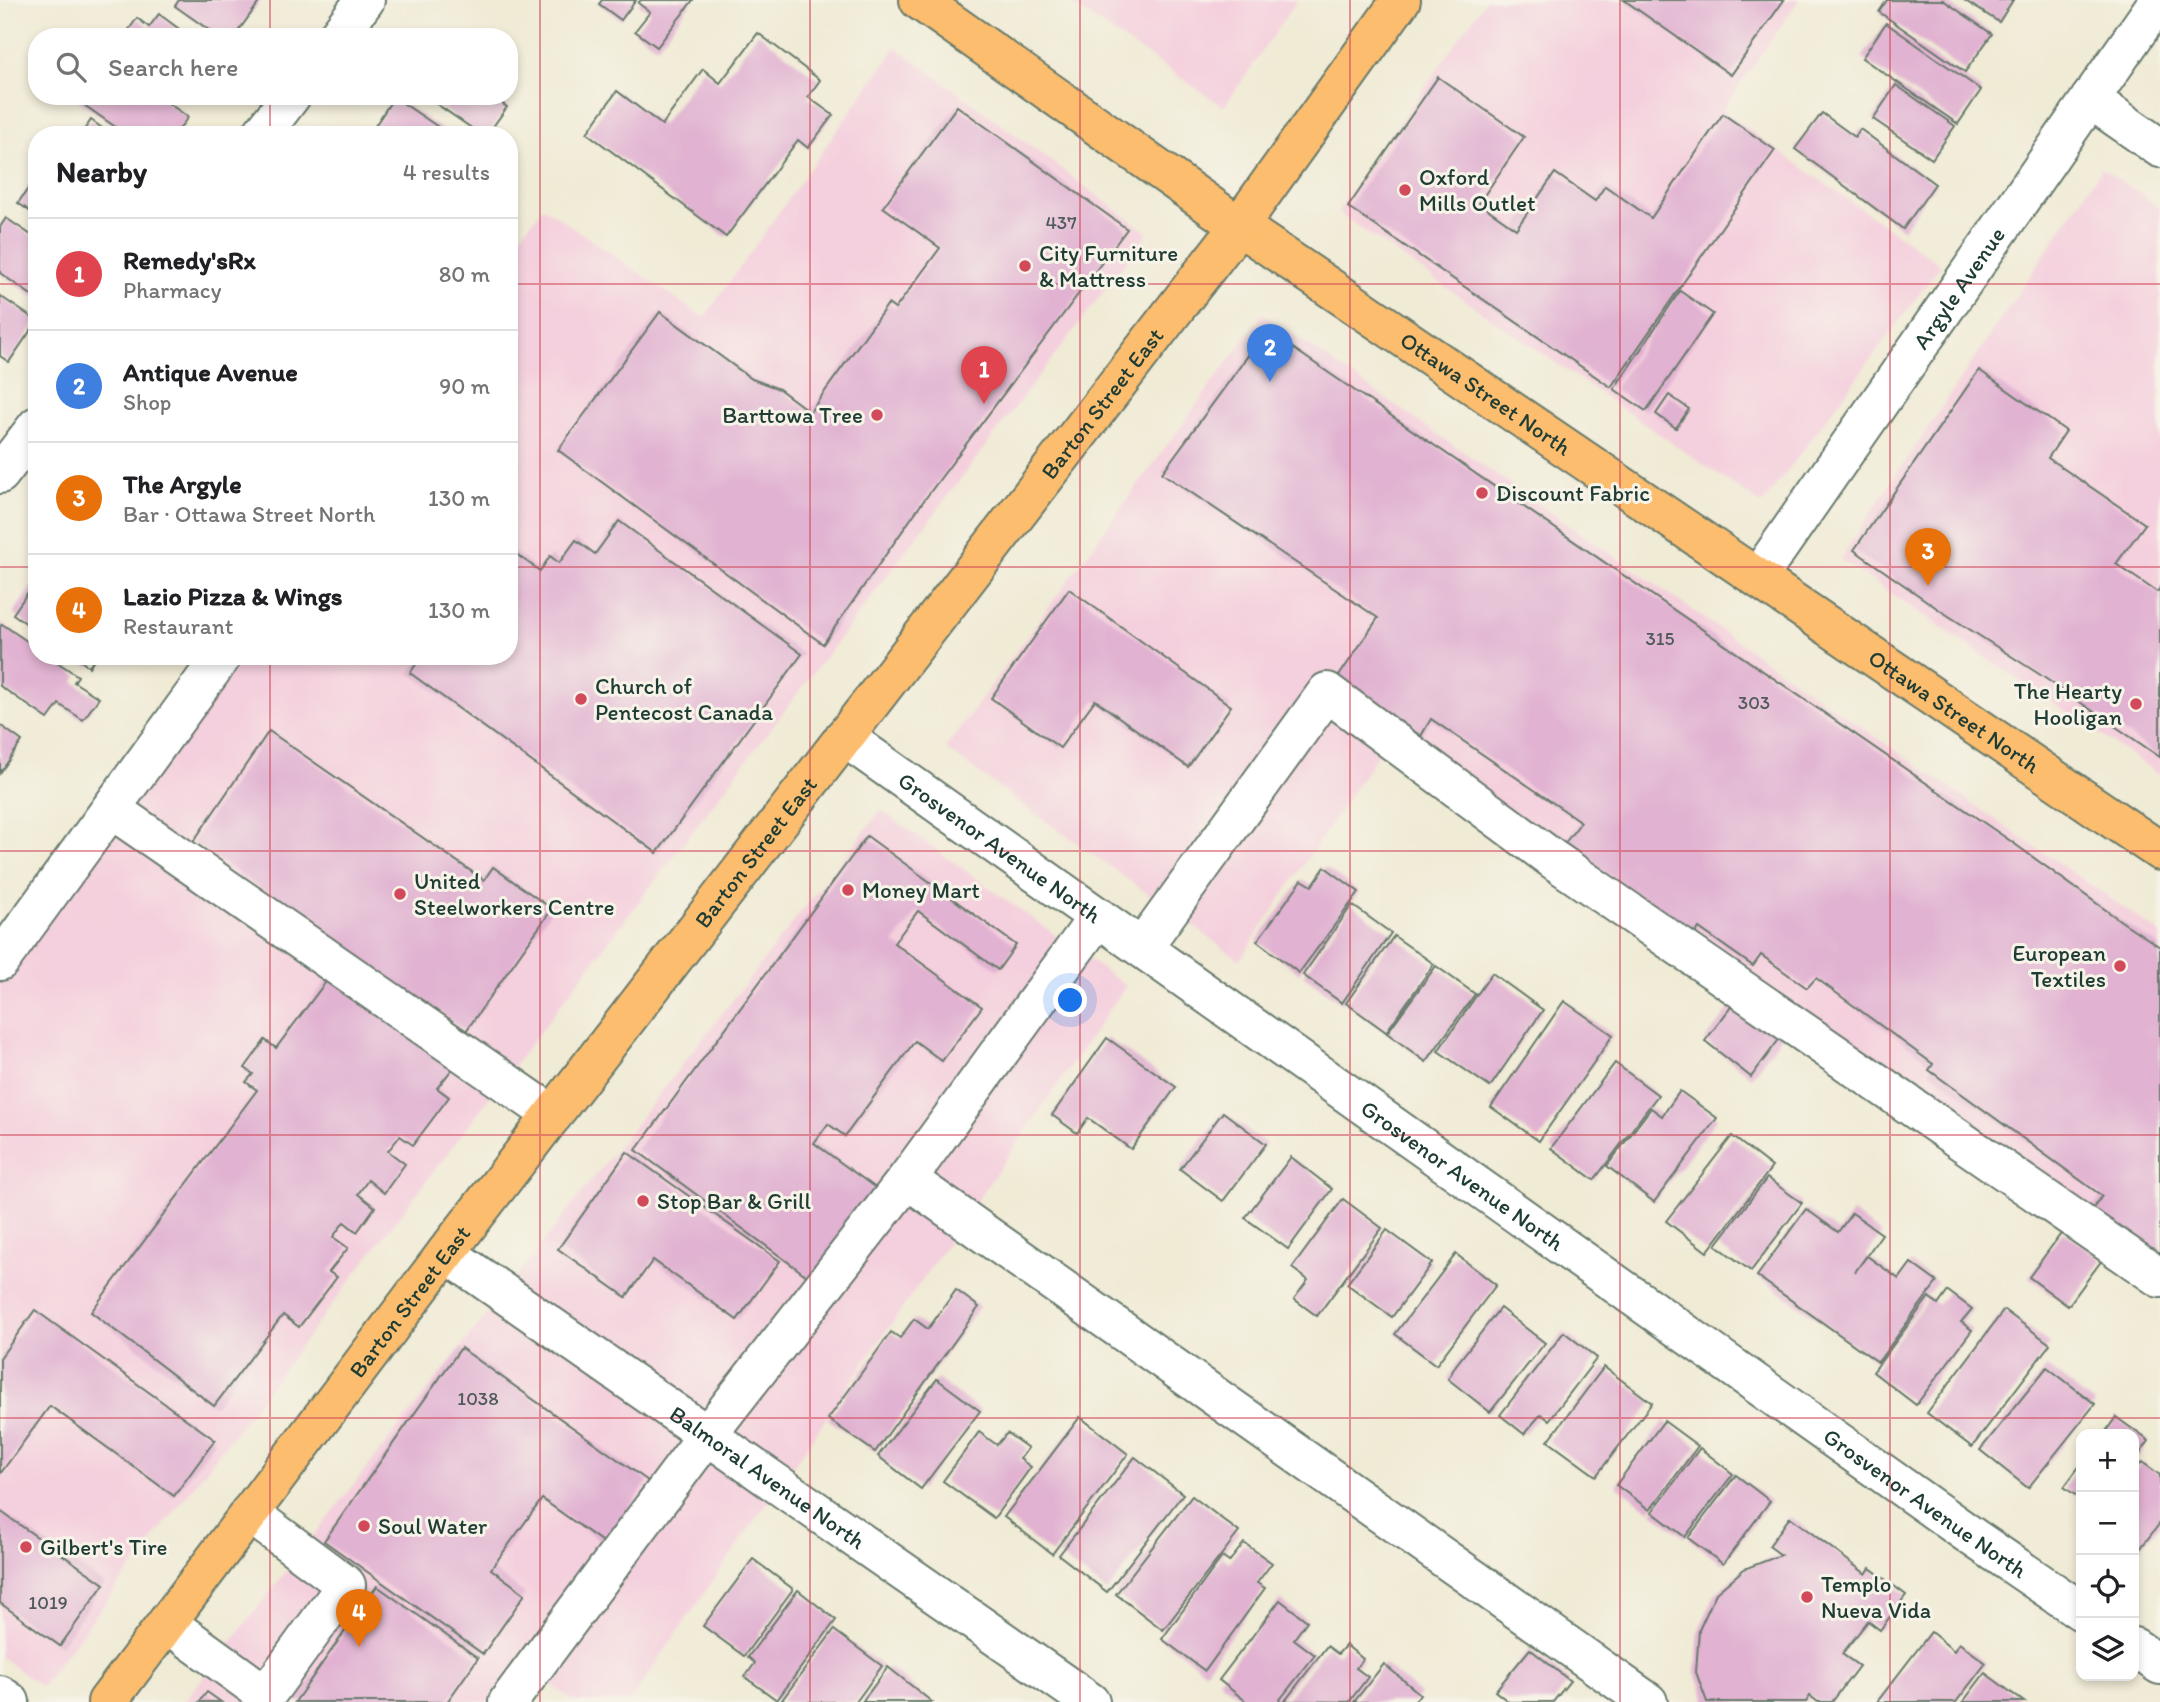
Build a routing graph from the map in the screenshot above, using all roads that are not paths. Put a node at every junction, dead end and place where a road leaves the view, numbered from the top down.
1 (365, 0) edge
2 (919, 0) edge
3 (1401, 0) edge
4 (2159, 0) edge
5 (344, 28) edge
6 (2090, 99) junction
7 (284, 105) edge
8 (268, 126) edge
9 (2160, 148) edge
10 (1240, 226) junction
11 (28, 438) edge
12 (0, 474) edge
13 (1758, 577) junction
14 (215, 665) edge
15 (844, 737) junction
16 (111, 809) junction
17 (2160, 851) edge
18 (1098, 916) junction
19 (1142, 948) junction
20 (0, 961) edge
21 (552, 1115) junction
22 (907, 1179) junction
23 (446, 1253) junction
24 (2160, 1278) edge
25 (708, 1434) junction
26 (249, 1513) junction
27 (2076, 1608) edge
28 (167, 1623) junction
29 (2139, 1650) edge
30 (2160, 1665) edge
31 (0, 1695) edge
32 (525, 1696) edge
33 (10, 1702) edge
34 (107, 1702) edge
35 (1090, 1702) edge
36 (1648, 1702) edge

1 - 5 street
2 - 10 main road, Ottawa Street North
3 - 10 main road, Barton Street East
4 - 6 street, Argyle Avenue
6 - 9 street
6 - 13 street, Argyle Avenue
7 - 8 street
10 - 13 main road, Ottawa Street North
10 - 15 main road, Barton Street East
11 - 12 street
13 - 17 main road, Ottawa Street North
14 - 16 street
15 - 18 street, Grosvenor Avenue North
15 - 21 main road, Barton Street East
16 - 20 street
16 - 21 street
18 - 19 street, Grosvenor Avenue North
18 - 22 street
19 - 24 street
19 - 27 street, Grosvenor Avenue North
21 - 23 main road, Barton Street East
22 - 25 street
22 - 36 street
23 - 25 street, Balmoral Avenue North
23 - 26 main road, Barton Street East
25 - 32 street
25 - 35 street, Balmoral Avenue North
26 - 28 main road, Barton Street East
26 - 28 street
28 - 34 main road, Barton Street East
29 - 30 street
31 - 33 street

